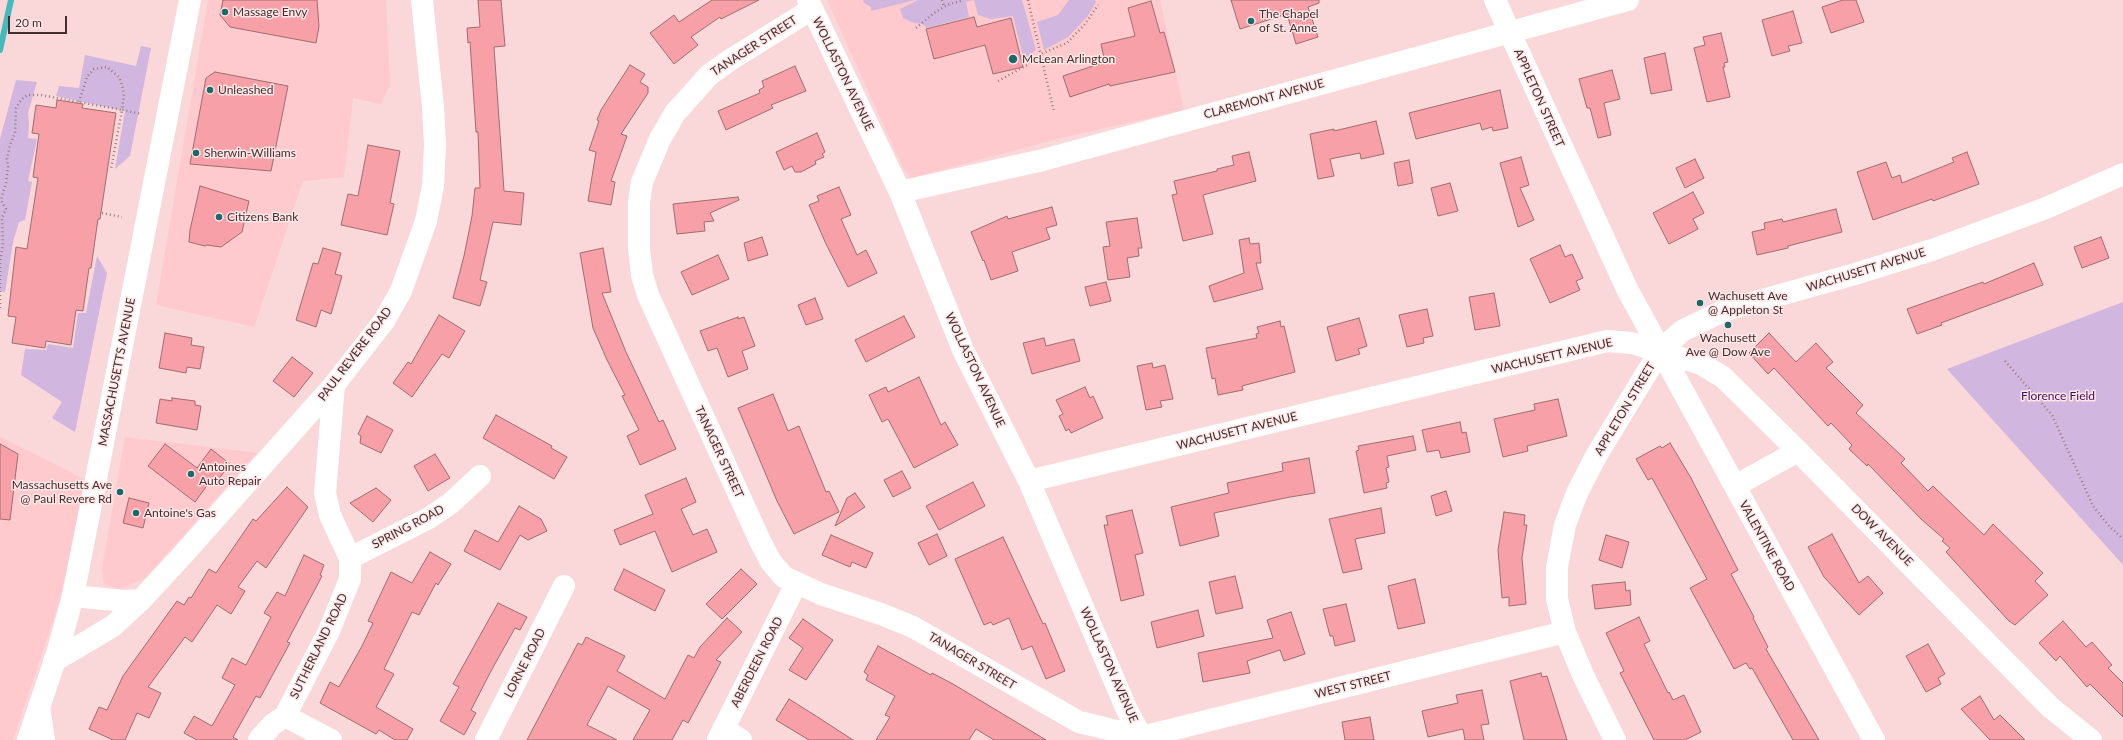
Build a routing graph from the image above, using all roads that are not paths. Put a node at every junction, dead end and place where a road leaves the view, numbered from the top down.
1 (190, 0) edge
2 (422, 0) edge
3 (1495, 0) edge
4 (1628, 0) edge
5 (810, 5) edge
6 (1510, 32) junction
7 (2123, 174) edge
8 (900, 192) junction
9 (1660, 351) junction
10 (334, 385) junction
11 (1798, 451) junction
12 (480, 476) dead end
13 (1029, 481) junction
14 (1735, 486) junction
15 (350, 558) junction
16 (796, 584) junction
17 (564, 586) dead end
18 (73, 596) junction
19 (141, 600) junction
20 (1565, 632) junction
21 (54, 662) junction
22 (39, 706) junction
23 (285, 716) junction
24 (727, 736) edge
25 (1143, 738) edge
26 (28, 740) edge
27 (44, 740) edge
28 (259, 740) edge
29 (331, 740) edge
30 (486, 740) edge
31 (1615, 740) edge
32 (1874, 740) edge
33 (2091, 740) edge

1 - 18 street, MASSACHUSETTS AVENUE
2 - 10 street, PAUL REVERE ROAD
3 - 6 street, APPLETON STREET
4 - 6 street, CLAREMONT AVENUE
5 - 8 street, WOLLASTON AVENUE
5 - 16 street, TANAGER STREET
6 - 8 street, CLAREMONT AVENUE
6 - 9 street, APPLETON STREET
7 - 9 street, WACHUSETT AVENUE
8 - 13 street, WOLLASTON AVENUE
9 - 11 street, DOW AVENUE
9 - 13 street, WACHUSETT AVENUE
9 - 14 street, VALENTINE ROAD
9 - 20 street, APPLETON STREET
10 - 15 street, SUTHERLAND ROAD
10 - 19 street, PAUL REVERE ROAD
11 - 14 street
11 - 33 street, DOW AVENUE
12 - 15 street, SPRING ROAD
13 - 25 street, WOLLASTON AVENUE
14 - 32 street, VALENTINE ROAD
15 - 23 street, SUTHERLAND ROAD
16 - 24 street, ABERDEEN ROAD
16 - 25 street, TANAGER STREET
17 - 30 street, LORNE ROAD
18 - 19 street
18 - 21 street, MASSACHUSETTS AVENUE
19 - 21 street, PAUL REVERE ROAD
20 - 25 street, WEST STREET
20 - 31 street, APPLETON STREET
21 - 22 street, MASSACHUSETTS AVENUE
22 - 26 street, MASSACHUSETTS AVENUE
22 - 27 street
23 - 28 street
23 - 29 street

